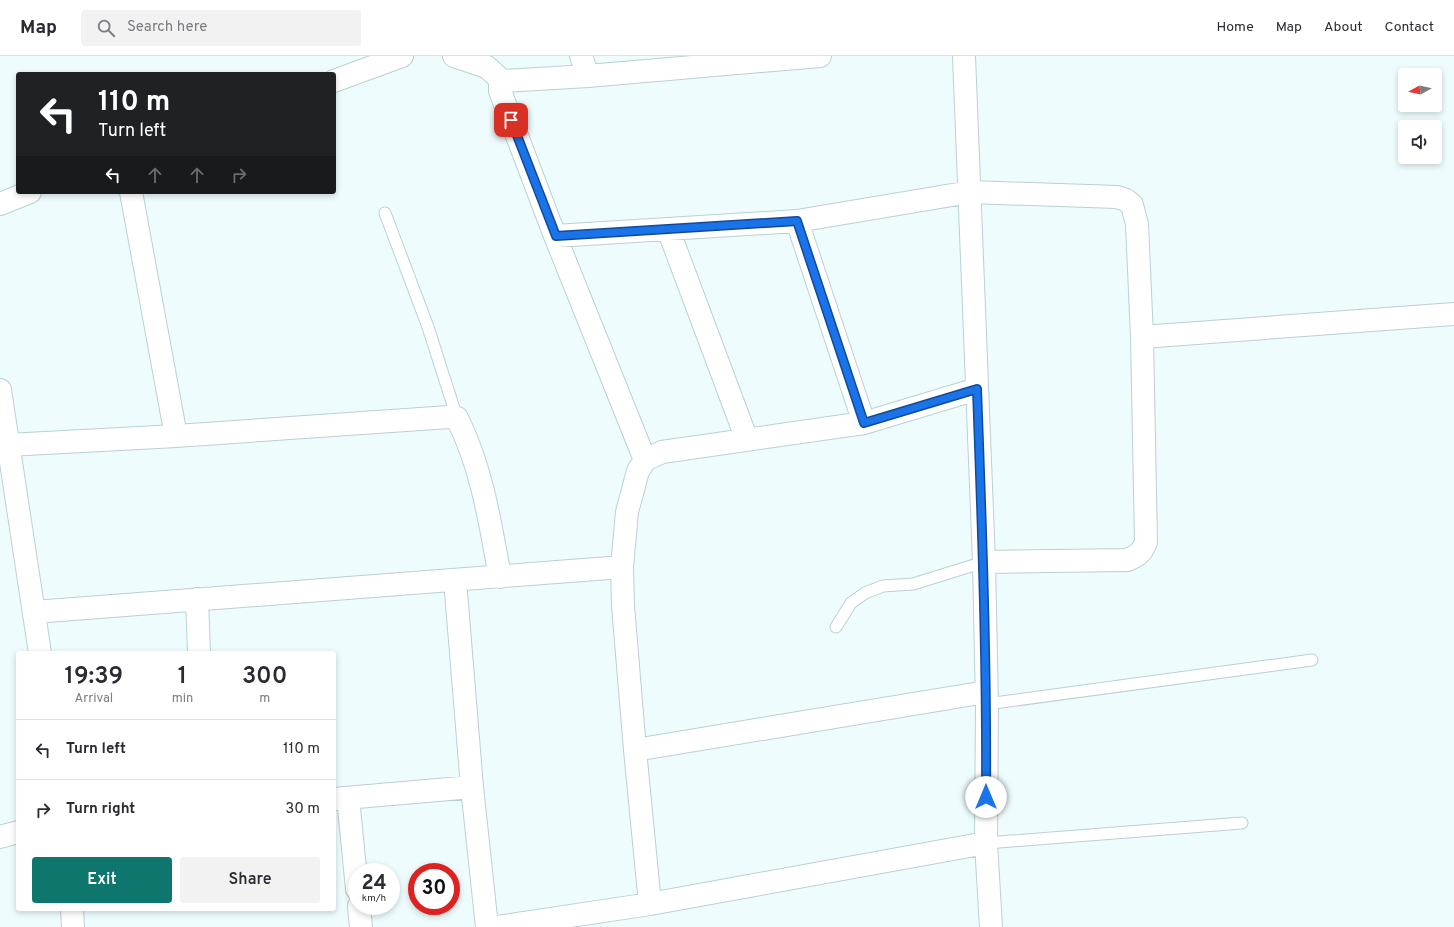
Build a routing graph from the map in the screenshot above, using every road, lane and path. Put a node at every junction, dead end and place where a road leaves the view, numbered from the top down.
1 (402, 56) edge
2 (454, 56) edge
3 (581, 56) edge
4 (820, 56) edge
5 (964, 56) edge
6 (588, 76) junction
7 (336, 80) edge
8 (502, 81) junction
9 (970, 192) junction
10 (25, 194) edge
11 (131, 194) edge
12 (0, 204) edge
13 (385, 213) dead end
14 (797, 221) junction
15 (668, 229) junction
16 (556, 236) junction
17 (1454, 314) edge
18 (1142, 337) junction
19 (977, 389) junction
20 (0, 390) edge
21 (456, 418) junction
22 (864, 423) junction
23 (176, 436) junction
24 (747, 440) junction
25 (8, 445) junction
26 (645, 460) junction
27 (8, 503) edge
28 (984, 562) junction
29 (622, 567) junction
30 (500, 577) junction
31 (455, 580) junction
32 (197, 599) junction
33 (34, 612) junction
34 (836, 627) dead end
35 (40, 651) edge
36 (199, 651) edge
37 (1312, 660) dead end
38 (987, 698) junction
39 (635, 750) junction
40 (472, 787) junction
41 (341, 798) edge
42 (1242, 822) dead end
43 (16, 833) edge
44 (0, 837) edge
45 (986, 843) junction
46 (352, 863) edge
47 (650, 904) junction
48 (72, 911) edge
49 (360, 915) edge
50 (73, 927) edge
51 (361, 927) edge
52 (487, 927) edge
53 (497, 927) edge
54 (991, 927) edge

1 - 7 street
2 - 8 street
3 - 6 street
4 - 6 street
5 - 9 street
6 - 8 street
8 - 16 street
9 - 14 street
9 - 18 street
9 - 19 street
10 - 12 street
11 - 23 street
13 - 21 lane
14 - 15 street
14 - 22 street
15 - 16 street
15 - 24 street
16 - 26 street
17 - 18 street
18 - 28 street
19 - 22 street
19 - 28 street
20 - 25 street
21 - 23 street
21 - 30 street
22 - 24 street
23 - 25 street
24 - 26 street
25 - 27 street
26 - 29 street
27 - 33 street
28 - 34 lane
28 - 38 street
29 - 30 street
29 - 39 street
30 - 31 street
31 - 32 street
31 - 40 street
32 - 33 street
32 - 36 street
33 - 35 street
37 - 38 lane
38 - 39 street
38 - 45 street
39 - 47 street
40 - 41 street
40 - 52 street
41 - 46 street
42 - 45 lane
43 - 44 street
45 - 47 street
45 - 54 street
47 - 53 street
48 - 50 street
49 - 51 street

